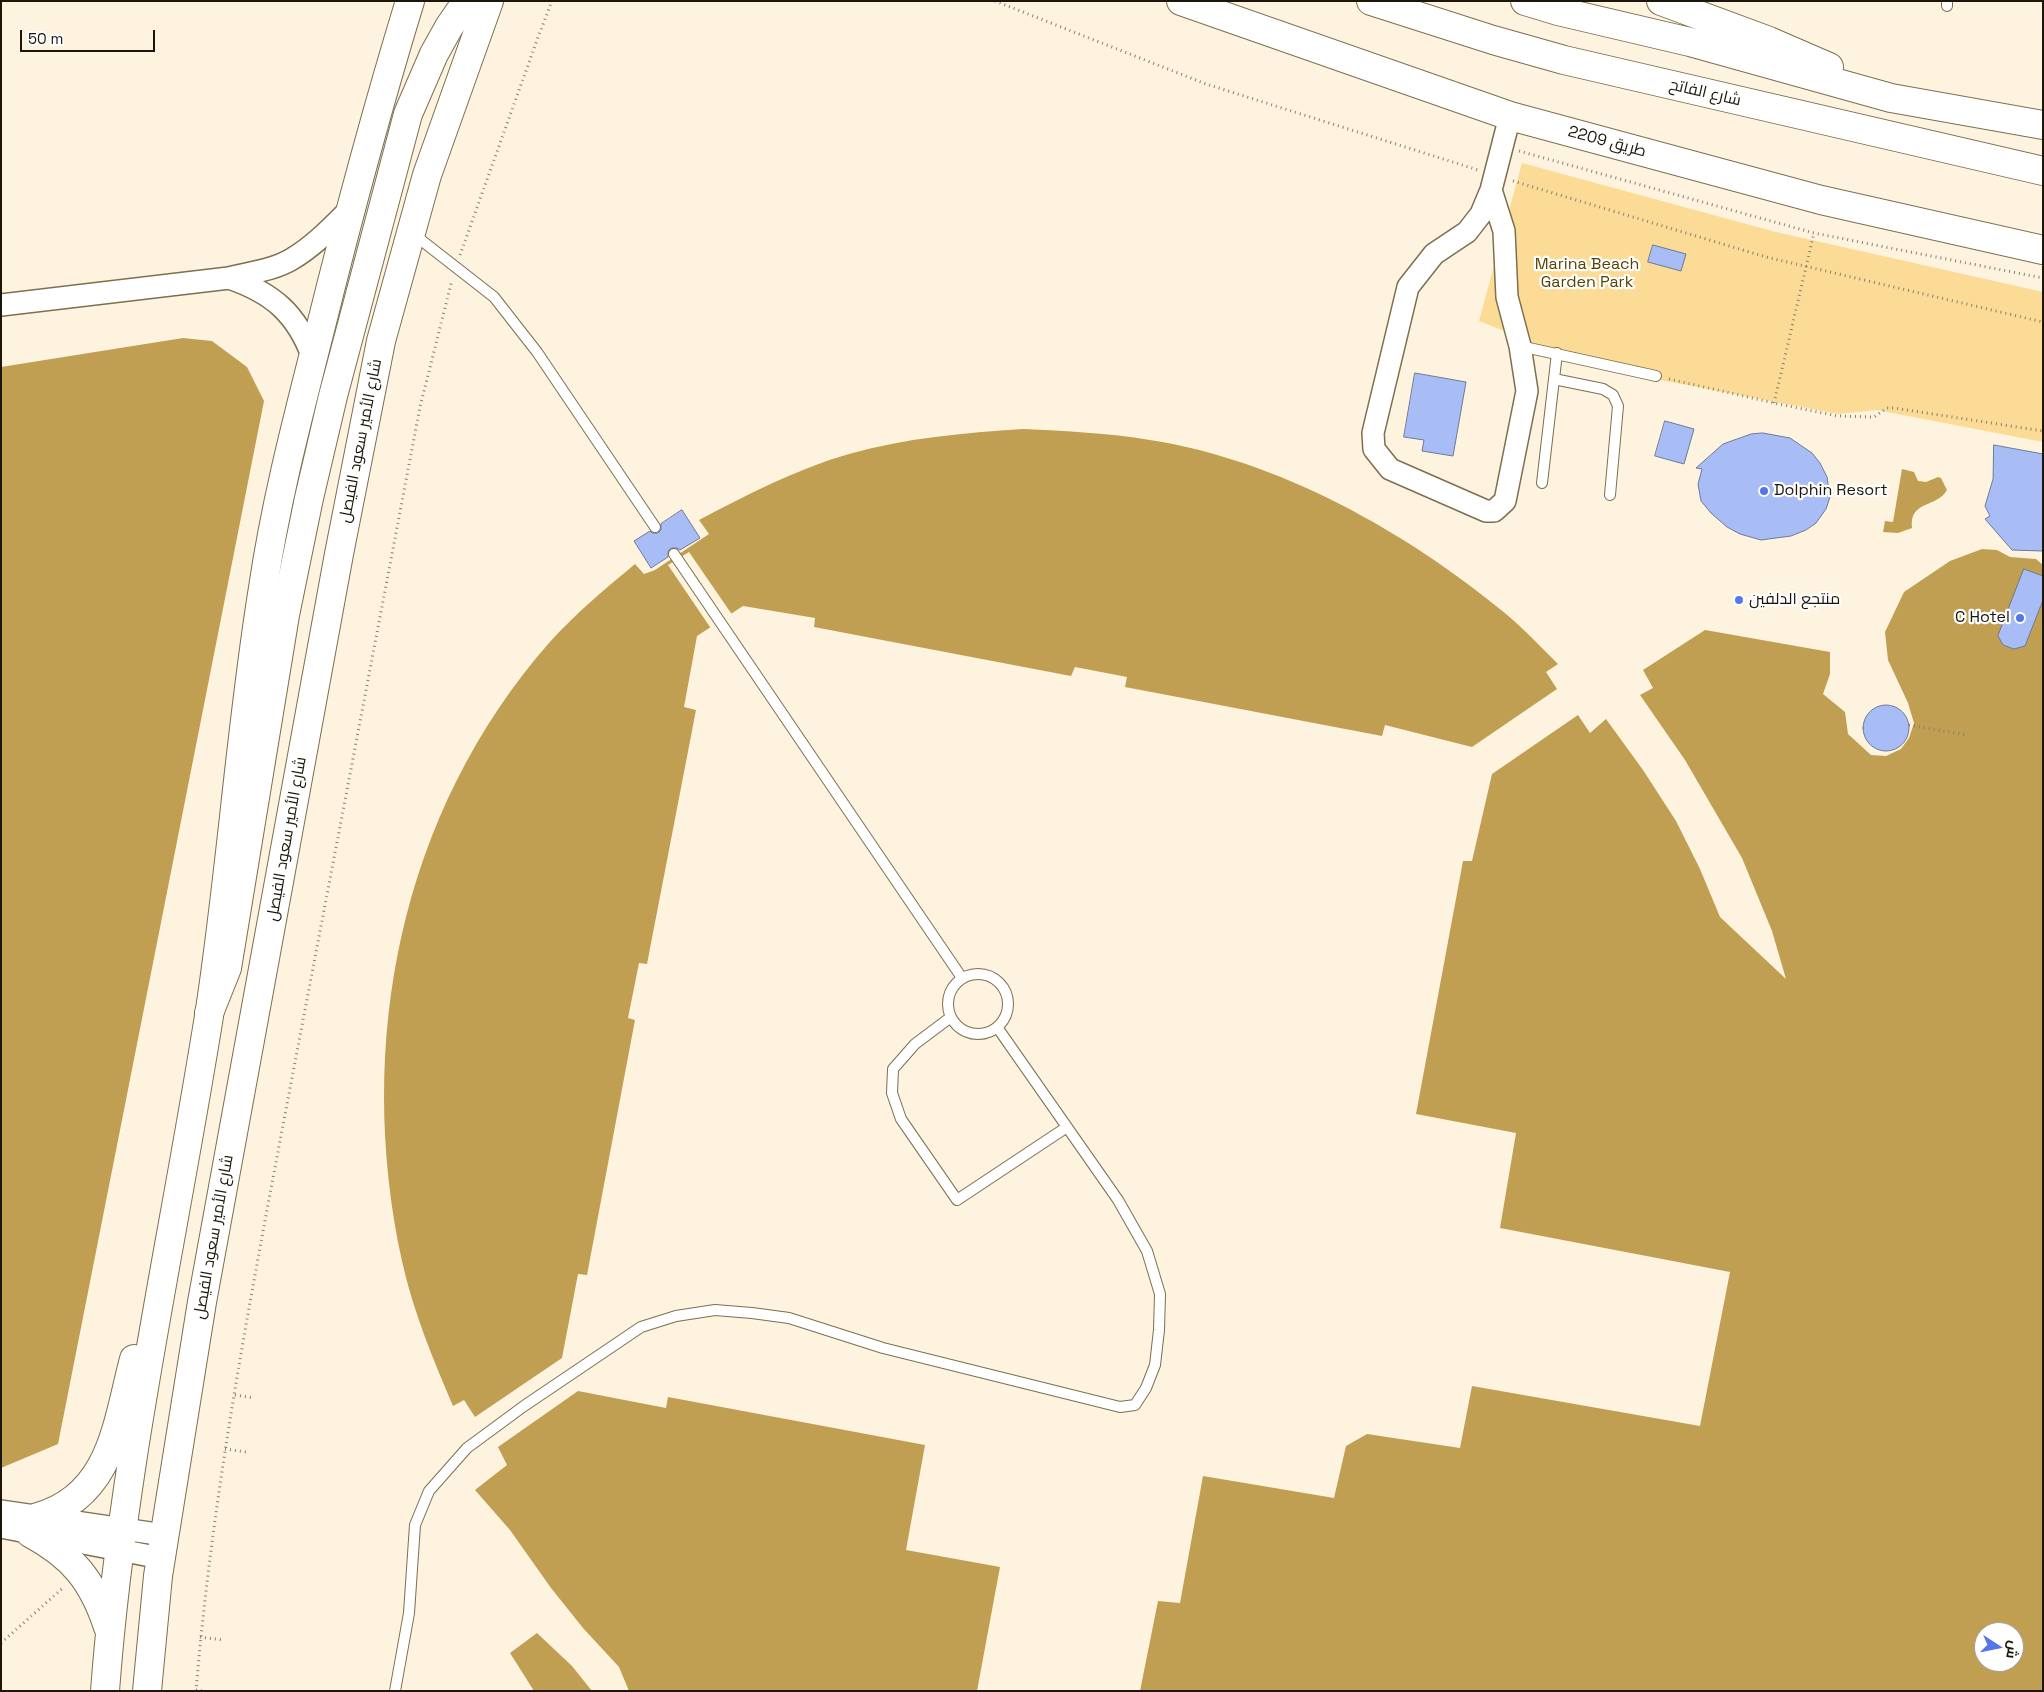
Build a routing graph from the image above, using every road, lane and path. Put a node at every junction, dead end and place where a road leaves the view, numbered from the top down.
1 (410, 1) edge
2 (467, 1) edge
3 (489, 1) edge
4 (552, 1) edge
5 (1181, 1) edge
6 (1371, 1) edge
7 (1525, 1) edge
8 (1661, 1) edge
9 (1891, 98) junction
10 (1510, 116) junction
11 (2043, 125) edge
12 (1502, 146) junction
13 (2043, 171) edge
14 (1491, 190) junction
15 (350, 209) junction
16 (411, 232) junction
17 (1814, 233) junction
18 (2043, 250) edge
19 (456, 268) junction
20 (229, 278) junction
21 (2043, 278) edge
22 (1, 305) edge
23 (1520, 346) junction
24 (1557, 353) junction
25 (313, 358) junction
26 (1656, 376) joint
27 (1554, 379) junction
28 (1774, 404) junction
29 (2043, 431) edge
30 (1542, 483) dead end
31 (1610, 495) dead end
32 (655, 527) dead end
33 (674, 554) dead end
34 (1909, 725) dead end
35 (1967, 735) dead end
36 (962, 978) junction
37 (209, 1013) junction
38 (951, 1017) junction
39 (997, 1027) junction
40 (1067, 1127) junction
41 (155, 1331) junction
42 (235, 1395) junction
43 (254, 1398) dead end
44 (225, 1450) junction
45 (246, 1452) dead end
46 (1, 1512) edge
47 (34, 1525) junction
48 (1, 1527) edge
49 (120, 1539) junction
50 (162, 1546) junction
51 (81, 1571) junction
52 (110, 1632) junction
53 (200, 1637) junction
54 (223, 1640) dead end
55 (1, 1643) edge
56 (105, 1691) edge
57 (147, 1691) edge
58 (196, 1691) edge
59 (203, 1691) edge
60 (395, 1691) edge

1 - 15 street
2 - 37 street
3 - 16 street, شارع الأمير سعود الفيصل
4 - 19 path
5 - 10 street, طريق 2209
6 - 13 street, شارع الفاتح
7 - 9 street
8 - 9 street
9 - 11 street
10 - 12 street
10 - 18 street, طريق 2209
12 - 14 street
12 - 17 path
14 - 23 street
14 - 23 street
15 - 20 street
15 - 25 street
16 - 19 lane
16 - 50 street, شارع الأمير سعود الفيصل
17 - 21 path
17 - 28 path
19 - 32 lane
19 - 42 path
20 - 22 street
20 - 25 street
23 - 24 lane
24 - 26 lane
24 - 27 lane
25 - 37 street
26 - 28 path
27 - 30 lane
27 - 31 lane
28 - 29 path
33 - 36 lane
34 - 35 path
36 - 38 lane
36 - 39 lane
37 - 41 street
38 - 39 lane
38 - 40 lane
39 - 40 lane
40 - 60 lane
41 - 47 street
41 - 49 street
42 - 43 path
42 - 44 path
44 - 45 path
44 - 53 path
46 - 47 street
47 - 48 street
47 - 49 street
47 - 51 street
49 - 50 street
49 - 52 street
50 - 57 street, شارع الأمير سعود الفيصل
51 - 52 street
51 - 55 path
52 - 56 street
53 - 54 path
53 - 58 path
58 - 59 path

